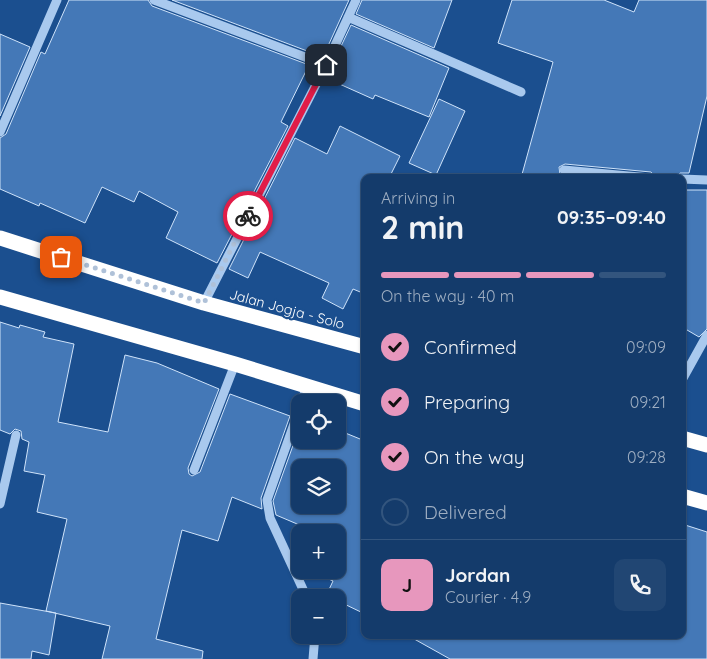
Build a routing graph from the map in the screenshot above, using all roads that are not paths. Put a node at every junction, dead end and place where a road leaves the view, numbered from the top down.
1 (57, 0) edge
2 (154, 0) edge
3 (356, 0) edge
4 (348, 17) junction
5 (326, 65) junction
6 (521, 92) dead end
7 (0, 132) edge
8 (564, 170) dead end
9 (607, 174) edge
10 (686, 179) edge
11 (707, 180) edge
12 (0, 238) edge
13 (0, 298) edge
14 (204, 303) junction
15 (707, 335) edge
16 (361, 346) edge
17 (236, 364) junction
18 (686, 373) edge
19 (307, 388) junction
20 (305, 394) edge
21 (361, 403) edge
22 (291, 432) edge
23 (16, 434) dead end
24 (686, 439) edge
25 (707, 445) edge
26 (194, 470) dead end
27 (686, 497) edge
28 (707, 503) edge
29 (0, 504) edge
30 (303, 589) edge
31 (314, 644) edge
32 (313, 659) edge

1 - 7 street
2 - 5 street
3 - 4 street
4 - 5 street
4 - 6 street
5 - 14 street
8 - 9 street
10 - 11 street
12 - 14 highway, Jalan Jogja - Solo
13 - 17 highway
14 - 16 highway, Jalan Jogja - Solo
15 - 18 street
17 - 19 highway
17 - 26 street
19 - 20 street
19 - 21 highway
22 - 30 street
23 - 29 street
24 - 25 highway
27 - 28 highway
31 - 32 street

